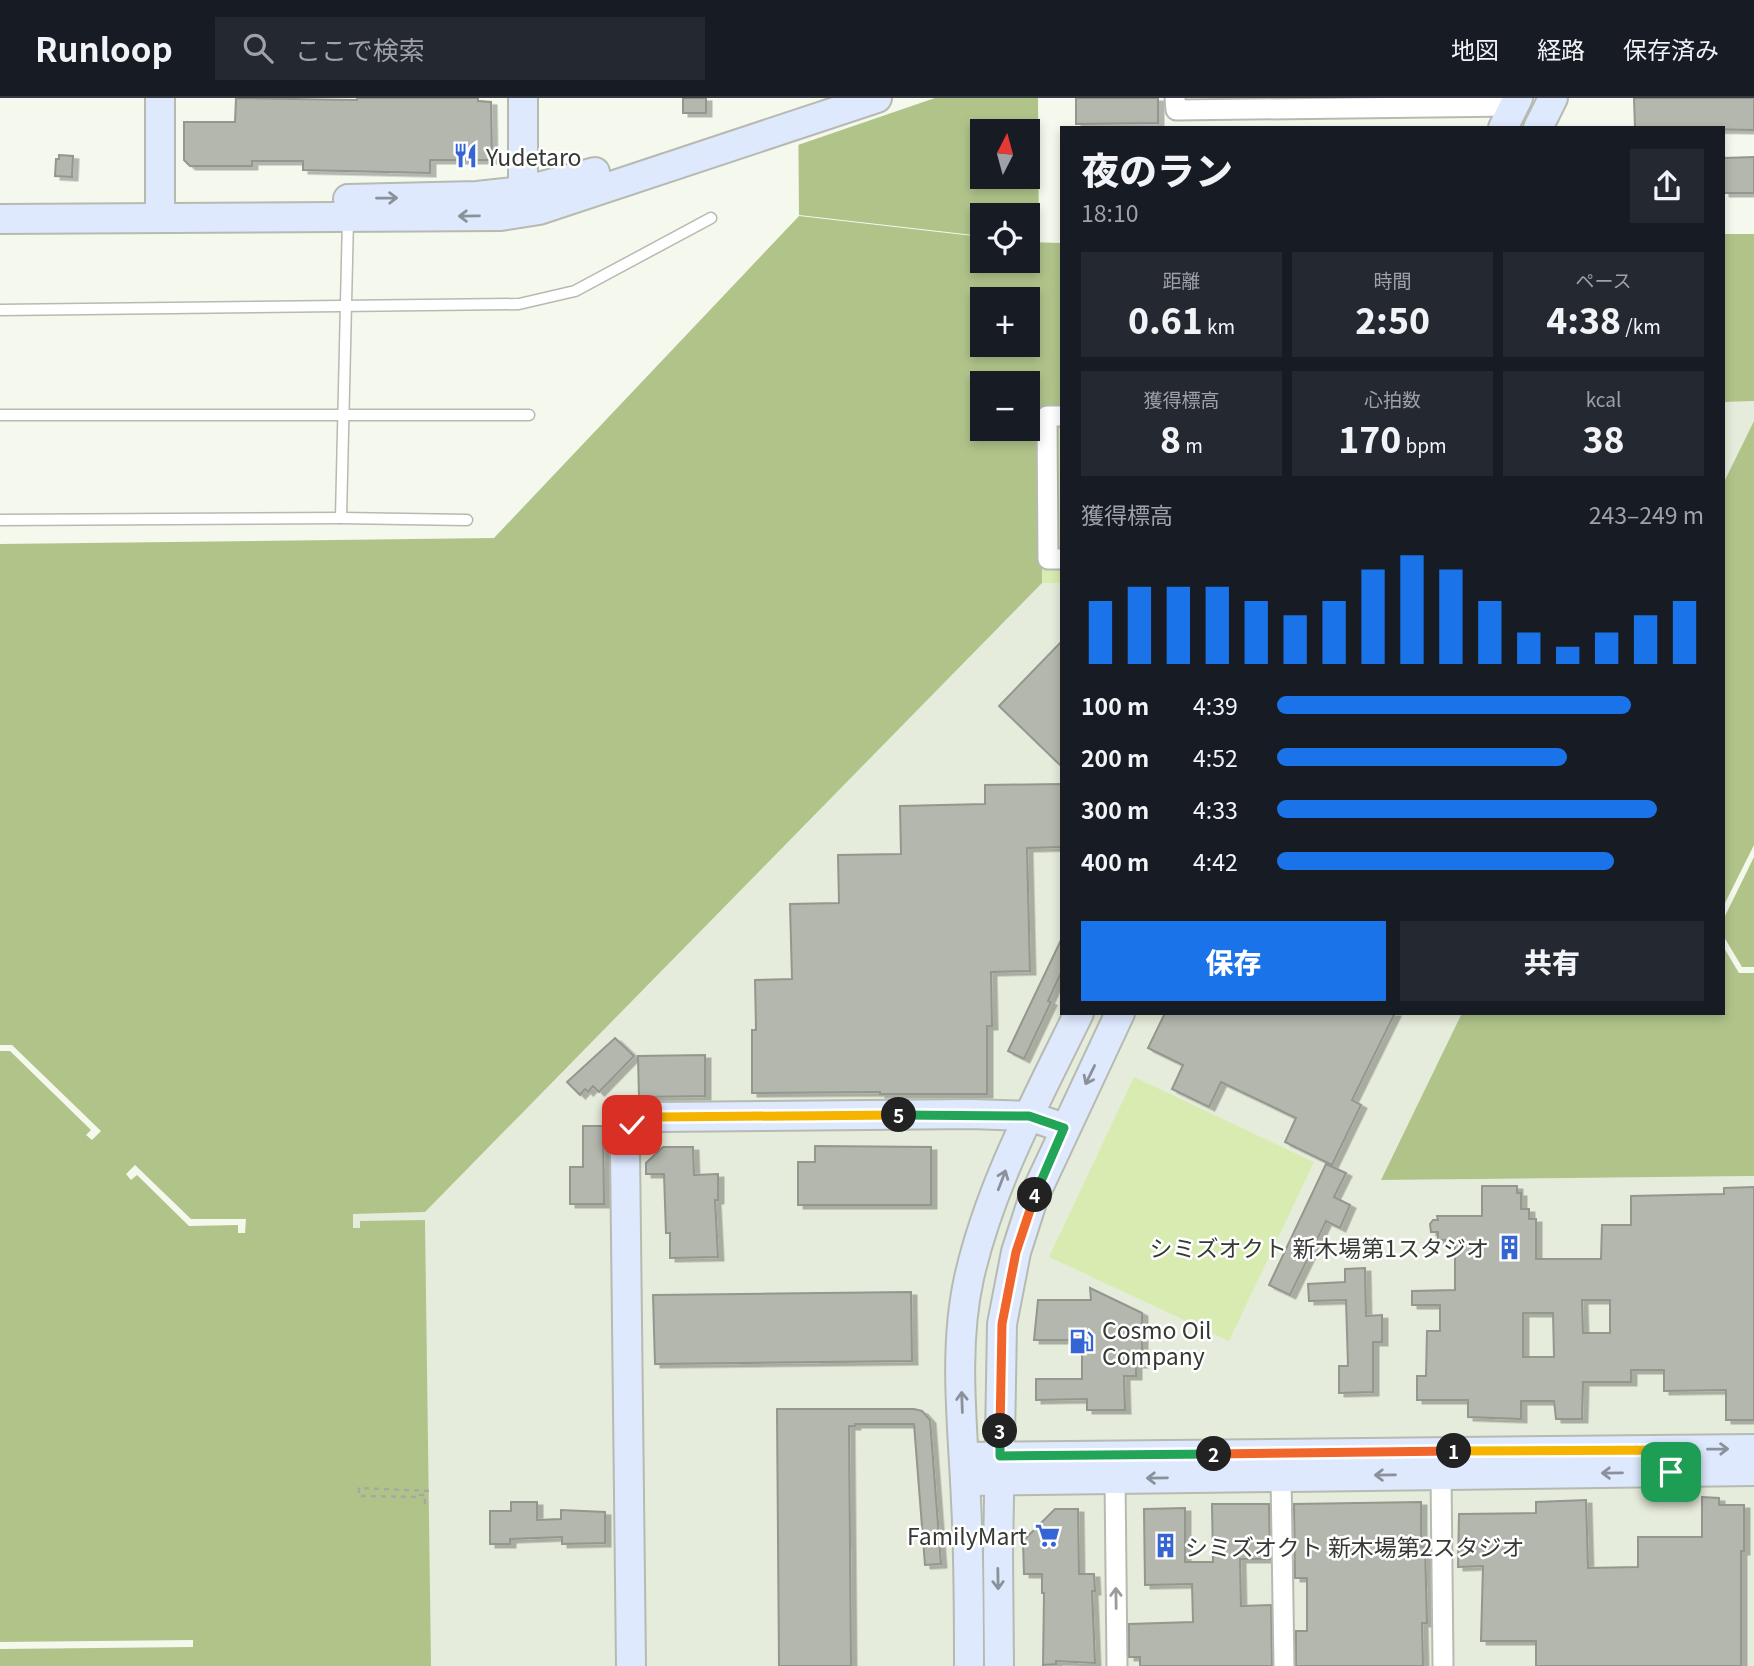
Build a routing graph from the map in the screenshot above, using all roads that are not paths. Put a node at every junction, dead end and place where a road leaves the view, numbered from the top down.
1 (160, 98) edge
2 (523, 98) edge
3 (817, 98) edge
4 (877, 98) edge
5 (1175, 98) edge
6 (1553, 98) edge
7 (1438, 102) edge
8 (1326, 103) edge
9 (1512, 110) edge
10 (1539, 126) edge
11 (723, 139) junction
12 (519, 202) junction
13 (0, 206) edge
14 (160, 210) junction
15 (348, 218) junction
16 (711, 218) dead end
17 (0, 219) edge
18 (346, 306) junction
19 (0, 310) edge
20 (0, 415) edge
21 (529, 415) dead end
22 (344, 416) junction
23 (1060, 416) edge
24 (341, 518) junction
25 (0, 520) edge
26 (467, 520) dead end
27 (1060, 559) edge
28 (1078, 1015) edge
29 (1119, 1015) edge
30 (1029, 1116) junction
31 (1064, 1128) junction
32 (1754, 1448) edge
33 (1672, 1461) junction
34 (999, 1468) junction
35 (965, 1469) junction
36 (1754, 1471) edge
37 (1441, 1474) junction
38 (1281, 1477) junction
39 (1115, 1479) junction
40 (1443, 1664) dead end
41 (631, 1666) edge
42 (969, 1666) edge
43 (999, 1666) edge
44 (1117, 1666) edge
45 (1284, 1666) edge

1 - 14 street
2 - 12 street
3 - 11 street
4 - 11 street
5 - 8 street
6 - 10 street
7 - 8 street
7 - 9 street
11 - 12 street
14 -> 12 street
12 -> 15 street
13 - 14 street
14 - 15 street
14 - 17 street
15 - 18 lane
16 - 18 lane
18 - 19 lane
18 - 22 lane
20 - 22 lane
21 - 22 lane
22 - 24 lane
23 - 27 street
24 - 25 lane
24 - 26 lane
28 - 30 street
29 -> 31 street
30 - 31 street
35 -> 30 street
30 - 41 street
31 - 34 street
33 -> 32 street
33 - 34 street
33 - 36 street
33 -> 37 street
34 - 35 street
34 - 39 street
34 -> 43 street
35 - 42 street
37 -> 38 street
37 - 40 street
38 -> 39 street
38 - 45 street
44 -> 39 street

